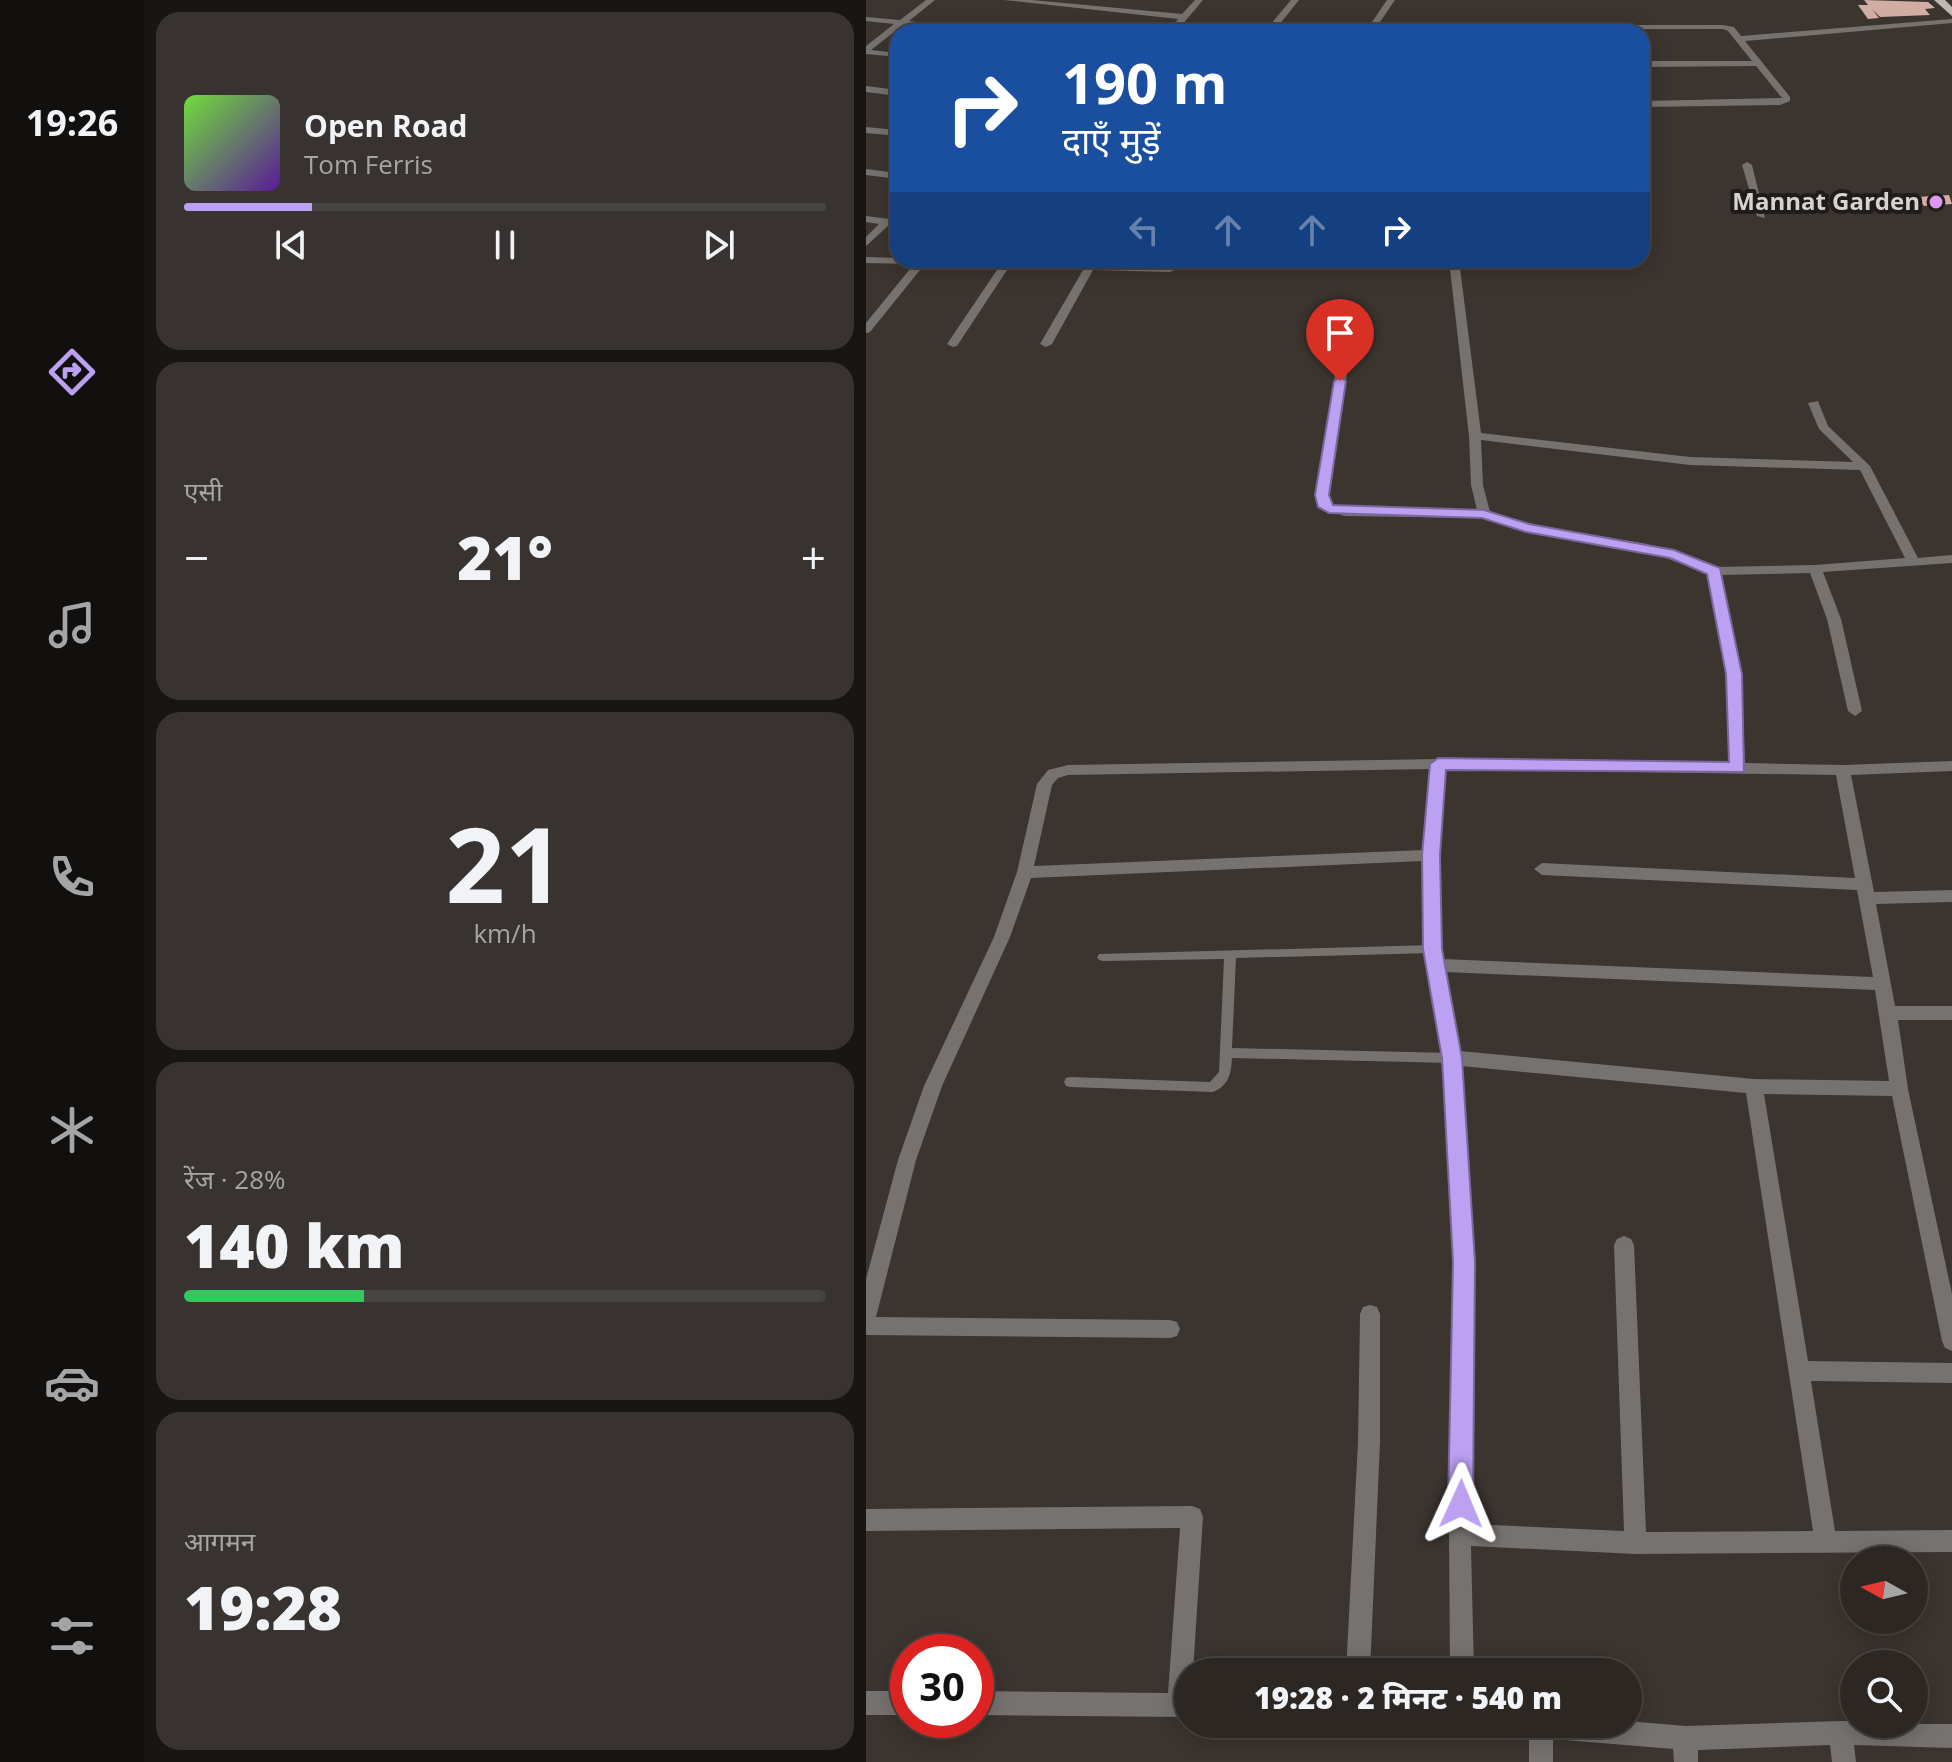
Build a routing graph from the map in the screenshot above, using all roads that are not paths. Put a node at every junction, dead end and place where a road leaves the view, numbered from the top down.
1 (931, 0) edge
2 (1008, 0) edge
3 (1199, 0) edge
4 (1295, 0) edge
5 (1391, 0) edge
6 (1939, 0) edge
7 (1952, 13) edge
8 (1184, 17) junction
9 (866, 19) edge
10 (1952, 21) edge
11 (901, 22) junction
12 (899, 24) edge
13 (921, 24) edge
14 (1178, 24) edge
15 (1276, 24) edge
16 (1375, 24) edge
17 (1650, 27) edge
18 (890, 31) edge
19 (1952, 31) edge
20 (1742, 43) junction
21 (866, 51) edge
22 (890, 54) edge
23 (1757, 63) junction
24 (1650, 64) edge
25 (866, 89) edge
26 (890, 92) edge
27 (1650, 104) edge
28 (866, 130) edge
29 (890, 132) edge
30 (1747, 165) dead end
31 (866, 172) edge
32 (890, 175) edge
33 (1762, 216) dead end
34 (866, 219) edge
35 (890, 222) edge
36 (890, 224) edge
37 (866, 243) edge
38 (866, 260) edge
39 (890, 260) edge
40 (916, 268) edge
41 (1003, 268) edge
42 (1089, 268) edge
43 (1455, 268) edge
44 (866, 330) edge
45 (953, 344) dead end
46 (1046, 344) dead end
47 (1344, 352) dead end
48 (1814, 403) dead end
49 (1475, 436) junction
50 (1864, 466) junction
51 (1484, 514) junction
52 (1952, 559) edge
53 (1913, 561) junction
54 (1815, 569) junction
55 (1714, 571) junction
56 (1855, 711) dead end
57 (1438, 764) junction
58 (1952, 766) edge
59 (1738, 768) junction
60 (1843, 770) junction
61 (1431, 855) junction
62 (1542, 869) dead end
63 (1025, 872) junction
64 (1867, 891) junction
65 (1952, 896) edge
66 (1230, 954) junction
67 (1103, 957) dead end
68 (1434, 957) junction
69 (1883, 984) junction
70 (1888, 1013) junction
71 (1952, 1013) edge
72 (1227, 1053) junction
73 (1452, 1058) junction
74 (1070, 1082) dead end
75 (1754, 1086) junction
76 (1899, 1089) junction
77 (1624, 1245) dead end
78 (1370, 1314) dead end
79 (866, 1316) edge
80 (866, 1326) edge
81 (1170, 1329) dead end
82 (1952, 1341) edge
83 (1798, 1371) junction
84 (1952, 1373) edge
85 (866, 1520) edge
86 (1460, 1534) junction
87 (1952, 1541) edge
88 (1635, 1543) junction
89 (1826, 1543) junction
90 (1186, 1658) edge
91 (1359, 1658) edge
92 (1462, 1658) edge
93 (866, 1703) edge
94 (890, 1703) edge
95 (994, 1703) edge
96 (1174, 1705) edge
97 (1840, 1733) edge
98 (1928, 1735) edge
99 (1952, 1736) edge
100 (1541, 1738) edge
101 (1607, 1738) edge
102 (1842, 1738) edge
103 (1686, 1750) edge
104 (1541, 1762) edge
105 (1844, 1762) edge

1 - 11 street
2 - 8 street
3 - 8 street
4 - 15 street
5 - 16 street
6 - 7 highway
8 - 14 street
9 - 11 street
10 - 20 street
11 - 12 street
11 - 13 street
17 - 20 street
18 - 21 street
19 - 20 street
20 - 23 street
21 - 22 street
23 - 24 street
23 - 27 street
25 - 26 street
28 - 29 street
30 - 33 street
31 - 32 street
34 - 35 street
36 - 37 street
38 - 39 street
40 - 44 street
41 - 45 street
42 - 46 street
43 - 49 street
47 - 51 street
48 - 50 street
49 - 50 street
49 - 51 street
50 - 53 street
51 - 55 street
52 - 53 street
53 - 54 street
54 - 55 street
54 - 56 street
55 - 59 street
57 - 59 street
57 - 61 street
57 - 63 street
58 - 60 street
59 - 60 street
60 - 64 street
61 - 63 street
61 - 68 street
62 - 64 street
63 - 79 street
64 - 65 street
64 - 69 street
66 - 67 lane
66 - 68 lane
66 - 72 lane
68 - 69 street
68 - 73 street
69 - 70 street
70 - 71 street
70 - 76 street
72 - 73 lane
72 - 74 lane
73 - 75 street
73 - 86 street
75 - 76 street
75 - 83 street
76 - 82 street
77 - 88 street
78 - 91 street
80 - 81 street
83 - 84 street
83 - 89 street
85 - 90 street
86 - 88 street
86 - 92 street
87 - 89 street
88 - 89 street
93 - 94 street
95 - 96 street
97 - 103 street
98 - 99 street
100 - 104 street
101 - 103 street
102 - 105 street

